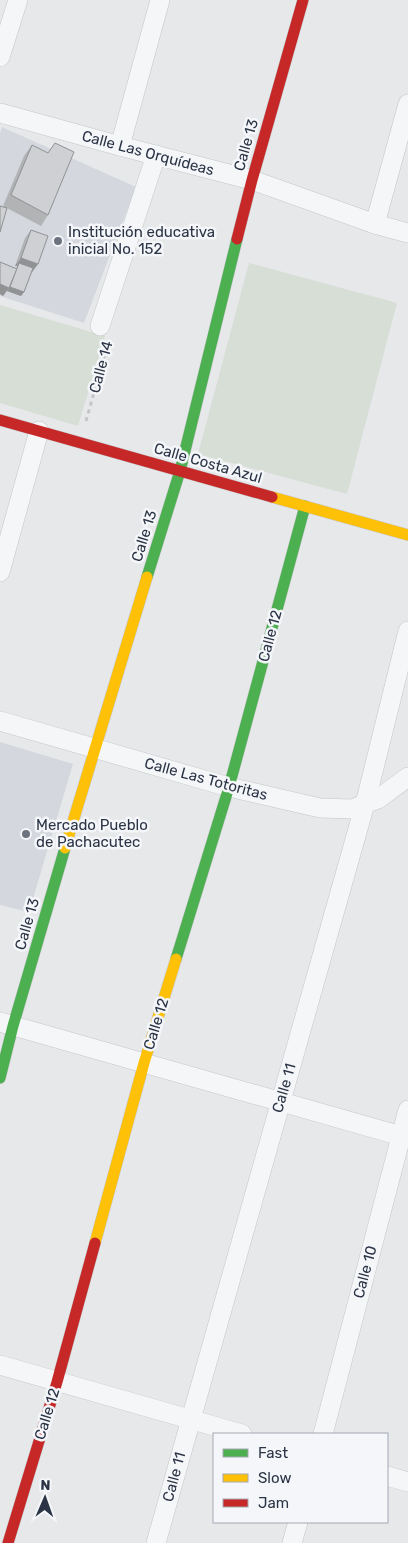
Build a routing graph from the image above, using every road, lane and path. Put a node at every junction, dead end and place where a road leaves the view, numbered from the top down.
1 (18, 0) edge
2 (160, 0) edge
3 (303, 0) edge
4 (0, 57) edge
5 (408, 104) edge
6 (0, 113) edge
7 (120, 146) junction
8 (156, 155) junction
9 (252, 180) junction
10 (375, 224) junction
11 (408, 233) edge
12 (100, 326) joint
13 (0, 420) edge
14 (39, 431) junction
15 (80, 442) junction
16 (180, 470) junction
17 (305, 506) junction
18 (408, 535) edge
19 (0, 572) edge
20 (408, 631) edge
21 (0, 722) edge
22 (94, 748) junction
23 (408, 777) edge
24 (229, 787) junction
25 (365, 804) junction
26 (7, 1024) edge
27 (144, 1063) junction
28 (0, 1078) edge
29 (280, 1102) junction
30 (408, 1110) edge
31 (404, 1137) edge
32 (0, 1365) edge
33 (57, 1382) junction
34 (190, 1420) junction
35 (238, 1433) edge
36 (323, 1433) edge
37 (388, 1476) edge
38 (408, 1482) edge
39 (298, 1523) edge
40 (8, 1543) edge
41 (156, 1543) edge
42 (292, 1543) edge

1 - 4 street
2 - 7 street
3 - 9 street, Calle 13
5 - 10 street
6 - 7 street, Calle Las Orquídeas
7 - 8 street, Calle Las Orquídeas
8 - 9 street, Calle Las Orquídeas
8 - 12 street, Calle 14
9 - 10 street, Calle Las Orquídeas
9 - 16 street, Calle 13
10 - 11 street, Calle Las Orquídeas
12 - 15 path, Calle 14
13 - 14 street, Calle Costa Azul
14 - 15 street, Calle Costa Azul
14 - 19 street
15 - 16 street, Calle Costa Azul
16 - 17 street, Calle Costa Azul
16 - 22 street, Calle 13
17 - 18 street, Calle Costa Azul
17 - 24 street, Calle 12
20 - 25 street, Calle 11
21 - 22 street, Calle Las Totoritas
22 - 24 street, Calle Las Totoritas
22 - 26 street, Calle 13
23 - 25 street, Calle Las Totoritas
24 - 25 street, Calle Las Totoritas
24 - 27 street, Calle 12
25 - 29 street, Calle 11
26 - 27 street
26 - 28 street, Calle 13
27 - 29 street
27 - 33 street, Calle 12
29 - 31 street
29 - 34 street, Calle 11
30 - 31 street, Calle 10
31 - 36 street, Calle 10
32 - 33 street
33 - 34 street
33 - 40 street, Calle 12
34 - 35 street
34 - 41 street, Calle 11
37 - 38 street
39 - 42 street

